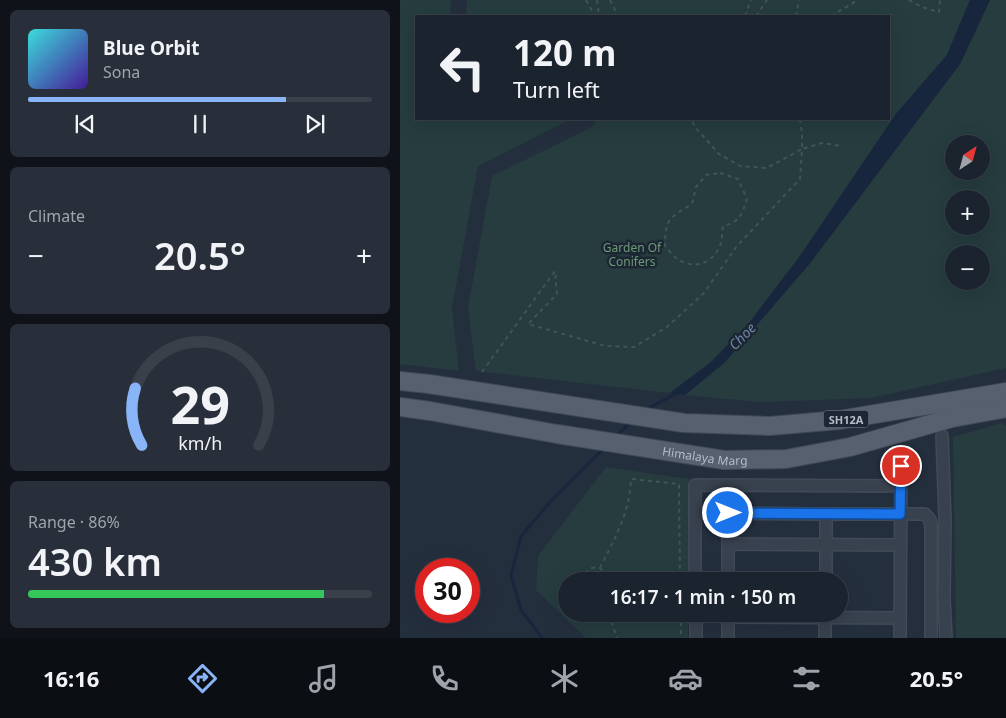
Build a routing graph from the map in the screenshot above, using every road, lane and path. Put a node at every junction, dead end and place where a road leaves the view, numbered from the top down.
1 (586, 0) edge
2 (597, 0) edge
3 (610, 0) edge
4 (751, 0) edge
5 (767, 0) edge
6 (799, 0) edge
7 (858, 0) edge
8 (909, 0) edge
9 (940, 0) edge
10 (594, 15) edge
11 (599, 15) edge
12 (618, 15) edge
13 (745, 15) edge
14 (757, 15) edge
15 (796, 15) edge
16 (833, 15) edge
17 (692, 120) edge
18 (800, 120) edge
19 (842, 146) dead end
20 (802, 149) junction
21 (692, 204) joint
22 (482, 372) dead end
23 (400, 381) edge
24 (1005, 400) edge
25 (400, 407) edge
26 (942, 436) dead end
27 (901, 466) dead end
28 (901, 484) junction
29 (695, 513) junction
30 (728, 513) junction
31 (826, 514) junction
32 (900, 514) junction
33 (728, 544) junction
34 (826, 545) junction
35 (900, 545) junction
36 (600, 568) junction
37 (588, 572) edge
38 (602, 572) edge
39 (680, 572) edge
40 (696, 572) edge
41 (728, 572) edge
42 (826, 572) edge
43 (848, 617) edge
44 (900, 618) junction
45 (612, 622) edge
46 (681, 622) edge
47 (696, 622) edge
48 (728, 622) edge
49 (826, 622) edge
50 (618, 638) edge
51 (681, 638) edge
52 (696, 638) edge
53 (728, 638) edge
54 (825, 638) edge
55 (900, 638) edge
56 (931, 638) edge
57 (946, 638) edge

1 - 10 path
2 - 11 path
3 - 12 path
4 - 13 path
5 - 14 path
6 - 15 path
7 - 16 path
8 - 9 path
17 - 20 path
18 - 20 path
19 - 20 path
20 - 22 path
21 - 21 path
23 - 24 main road, Himalaya Marg / SH12A
24 - 25 main road, Himalaya Marg / SH12A
26 - 57 street
27 - 28 street
28 - 29 street
28 - 32 street
29 - 30 street
29 - 40 street
30 - 31 street
30 - 33 street
31 - 32 street
31 - 34 street
32 - 35 street
32 - 56 street
33 - 34 street
33 - 41 street
34 - 35 street
34 - 42 street
35 - 44 street
36 - 37 path
36 - 38 path
36 - 39 path
43 - 44 street
44 - 55 street
45 - 50 path
46 - 51 path
47 - 52 street
48 - 53 street
49 - 54 street

